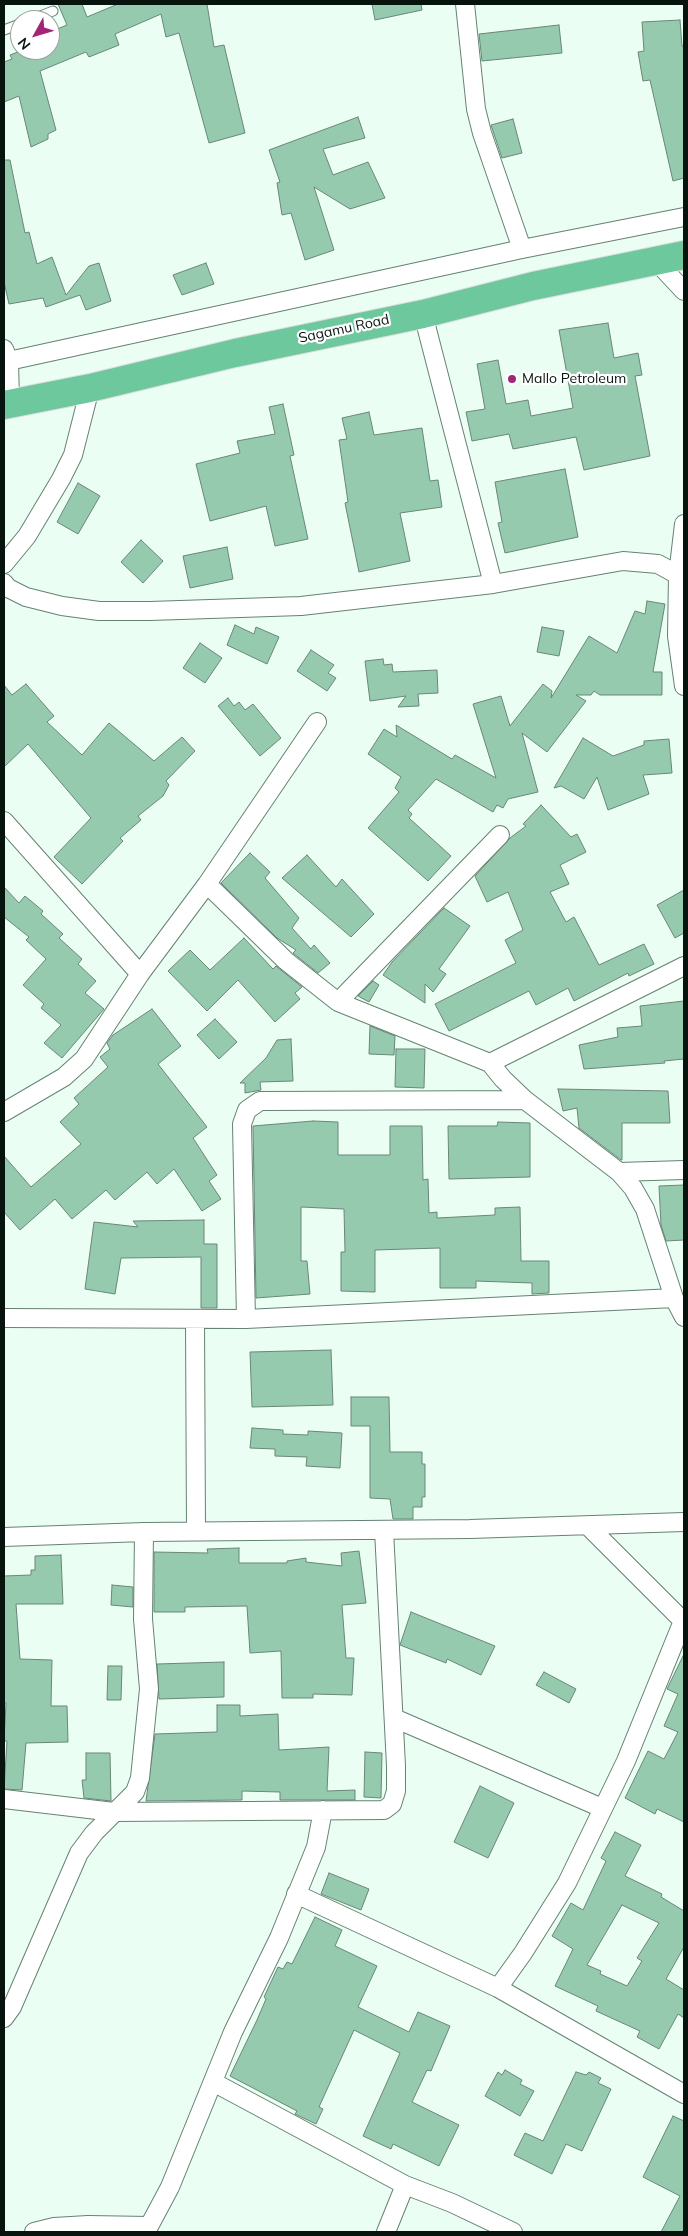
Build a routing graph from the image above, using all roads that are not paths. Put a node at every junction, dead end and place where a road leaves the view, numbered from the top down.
1 (465, 4) edge
2 (684, 217) edge
3 (522, 249) junction
4 (684, 255) edge
5 (656, 261) junction
6 (684, 291) edge
7 (423, 314) junction
8 (5, 357) edge
9 (90, 388) junction
10 (7, 404) edge
11 (684, 524) edge
12 (4, 564) edge
13 (681, 575) edge
14 (4, 582) edge
15 (493, 584) junction
16 (684, 686) edge
17 (317, 722) dead end
18 (4, 821) edge
19 (500, 835) dead end
20 (206, 884) junction
21 (684, 966) edge
22 (140, 974) junction
23 (338, 1002) junction
24 (490, 1063) junction
25 (526, 1100) junction
26 (4, 1112) edge
27 (684, 1170) edge
28 (619, 1172) junction
29 (674, 1298) junction
30 (684, 1317) edge
31 (4, 1318) edge
32 (246, 1319) junction
33 (195, 1320) junction
34 (684, 1522) edge
35 (588, 1526) junction
36 (384, 1530) junction
37 (196, 1531) junction
38 (144, 1532) junction
39 (4, 1538) edge
40 (684, 1621) edge
41 (394, 1718) junction
42 (4, 1799) edge
43 (602, 1808) junction
44 (323, 1810) junction
45 (114, 1812) junction
46 (296, 1894) junction
47 (498, 1988) junction
48 (4, 2018) edge
49 (213, 2082) junction
50 (684, 2094) edge
51 (405, 2185) junction
52 (148, 2229) edge
53 (34, 2232) edge
54 (386, 2232) edge
55 (513, 2232) edge

1 - 3 street
2 - 3 street
3 - 8 street
4 - 5 highway, Sagamu Road
5 - 6 street
5 - 7 highway, Sagamu Road
7 - 9 highway, Sagamu Road
7 - 15 street
8 - 10 street
9 - 10 highway, Sagamu Road
9 - 12 street
11 - 13 street
13 - 15 street
13 - 16 street
14 - 15 street
17 - 20 street
18 - 22 street
19 - 23 street
20 - 22 street
20 - 23 street
21 - 24 street
22 - 26 street
23 - 24 street
24 - 25 street
25 - 28 street
25 - 32 street
27 - 28 street
28 - 29 street
29 - 30 street
29 - 32 street
31 - 33 street
32 - 33 street
33 - 37 street
34 - 35 street
35 - 36 street
35 - 40 street
36 - 37 street
36 - 41 street
37 - 38 street
38 - 39 street
38 - 45 street
40 - 43 street
41 - 43 street
41 - 44 street
42 - 45 street
43 - 47 street
44 - 45 street
44 - 46 street
45 - 48 street
46 - 47 street
46 - 49 street
47 - 50 street
49 - 51 street
49 - 52 street
51 - 54 street
51 - 55 street
52 - 53 street

